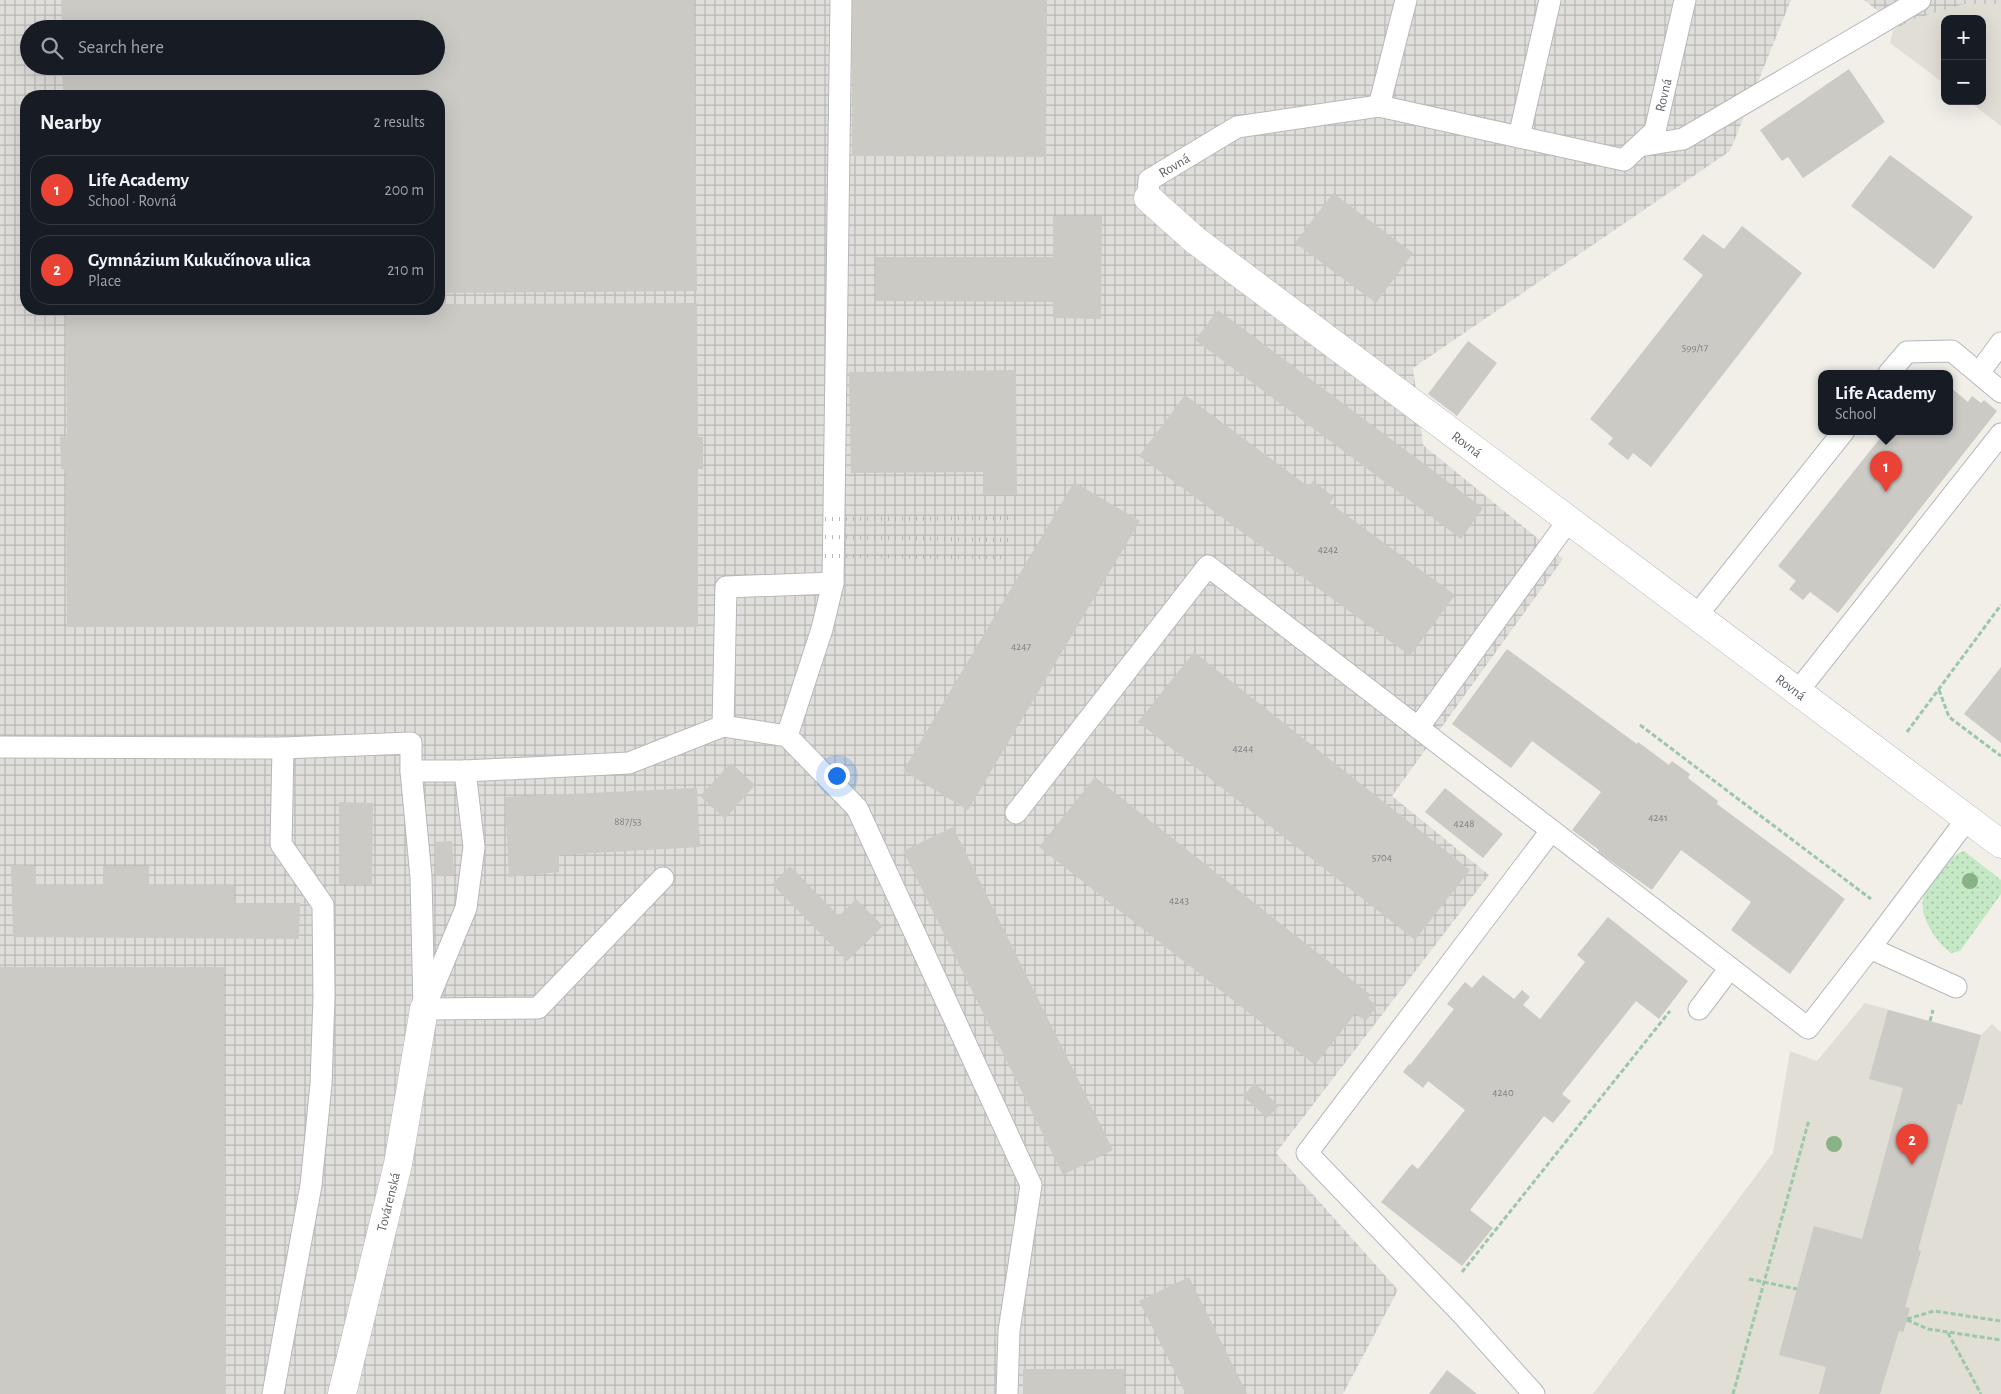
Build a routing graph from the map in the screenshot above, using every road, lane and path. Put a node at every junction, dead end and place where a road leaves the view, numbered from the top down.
1 (841, 0) edge
2 (1406, 0) edge
3 (1550, 0) edge
4 (1685, 0) edge
5 (1920, 0) edge
6 (1379, 106) junction
7 (1519, 137) junction
8 (1639, 146) junction
9 (1148, 198) joint
10 (2001, 343) edge
11 (1891, 370) edge
12 (1979, 373) junction
13 (2001, 392) edge
14 (2001, 434) edge
15 (1841, 435) edge
16 (1568, 521) junction
17 (833, 583) junction
18 (2001, 605) edge
19 (1697, 615) junction
20 (1938, 689) junction
21 (1798, 692) junction
22 (1640, 725) dead end
23 (723, 726) junction
24 (1418, 728) junction
25 (786, 736) junction
26 (0, 746) edge
27 (283, 748) junction
28 (2001, 756) edge
29 (1886, 759) junction
30 (411, 771) junction
31 (465, 771) junction
32 (1016, 812) dead end
33 (1967, 819) junction
34 (1551, 831) junction
35 (1998, 835) edge
36 (663, 878) dead end
37 (1867, 908) dead end
38 (1870, 948) junction
39 (1730, 968) junction
40 (1956, 987) dead end
41 (424, 1009) junction
42 (1671, 1009) dead end
43 (1699, 1009) dead end
44 (1809, 1120) dead end
45 (1460, 1275) dead end
46 (1749, 1279) dead end
47 (1763, 1282) junction
48 (1797, 1289) dead end
49 (2001, 1321) edge
50 (1948, 1333) junction
51 (2001, 1340) edge
52 (273, 1394) edge
53 (342, 1394) edge
54 (1007, 1394) edge
55 (1534, 1394) edge
56 (1733, 1394) edge
57 (1981, 1394) edge

1 - 17 lane
2 - 6 lane
3 - 7 lane
4 - 8 lane, Rovná
5 - 8 lane
6 - 7 lane, Rovná
6 - 9 lane, Rovná
7 - 8 lane, Rovná
9 - 16 street, Rovná
10 - 12 lane
11 - 12 lane
12 - 13 lane
14 - 21 lane
15 - 19 lane
16 - 19 street, Rovná
16 - 24 lane
17 - 23 lane
17 - 25 lane
18 - 20 path
19 - 21 street, Rovná
20 - 28 path
20 - 29 path
21 - 29 street, Rovná
22 - 37 path
23 - 25 lane
23 - 31 lane
24 - 32 lane
24 - 34 lane
25 - 54 lane
26 - 27 lane
27 - 30 lane
27 - 52 lane
29 - 33 street, Rovná
30 - 31 lane
30 - 41 lane
31 - 41 lane
33 - 35 street, Rovná
33 - 38 lane
34 - 39 lane
34 - 55 lane
36 - 41 lane
38 - 39 lane
38 - 40 lane
39 - 43 lane
41 - 53 street, Továrenská
42 - 45 path
44 - 47 path
46 - 47 path
47 - 48 path
47 - 56 path
49 - 50 path
50 - 51 path
50 - 57 path

